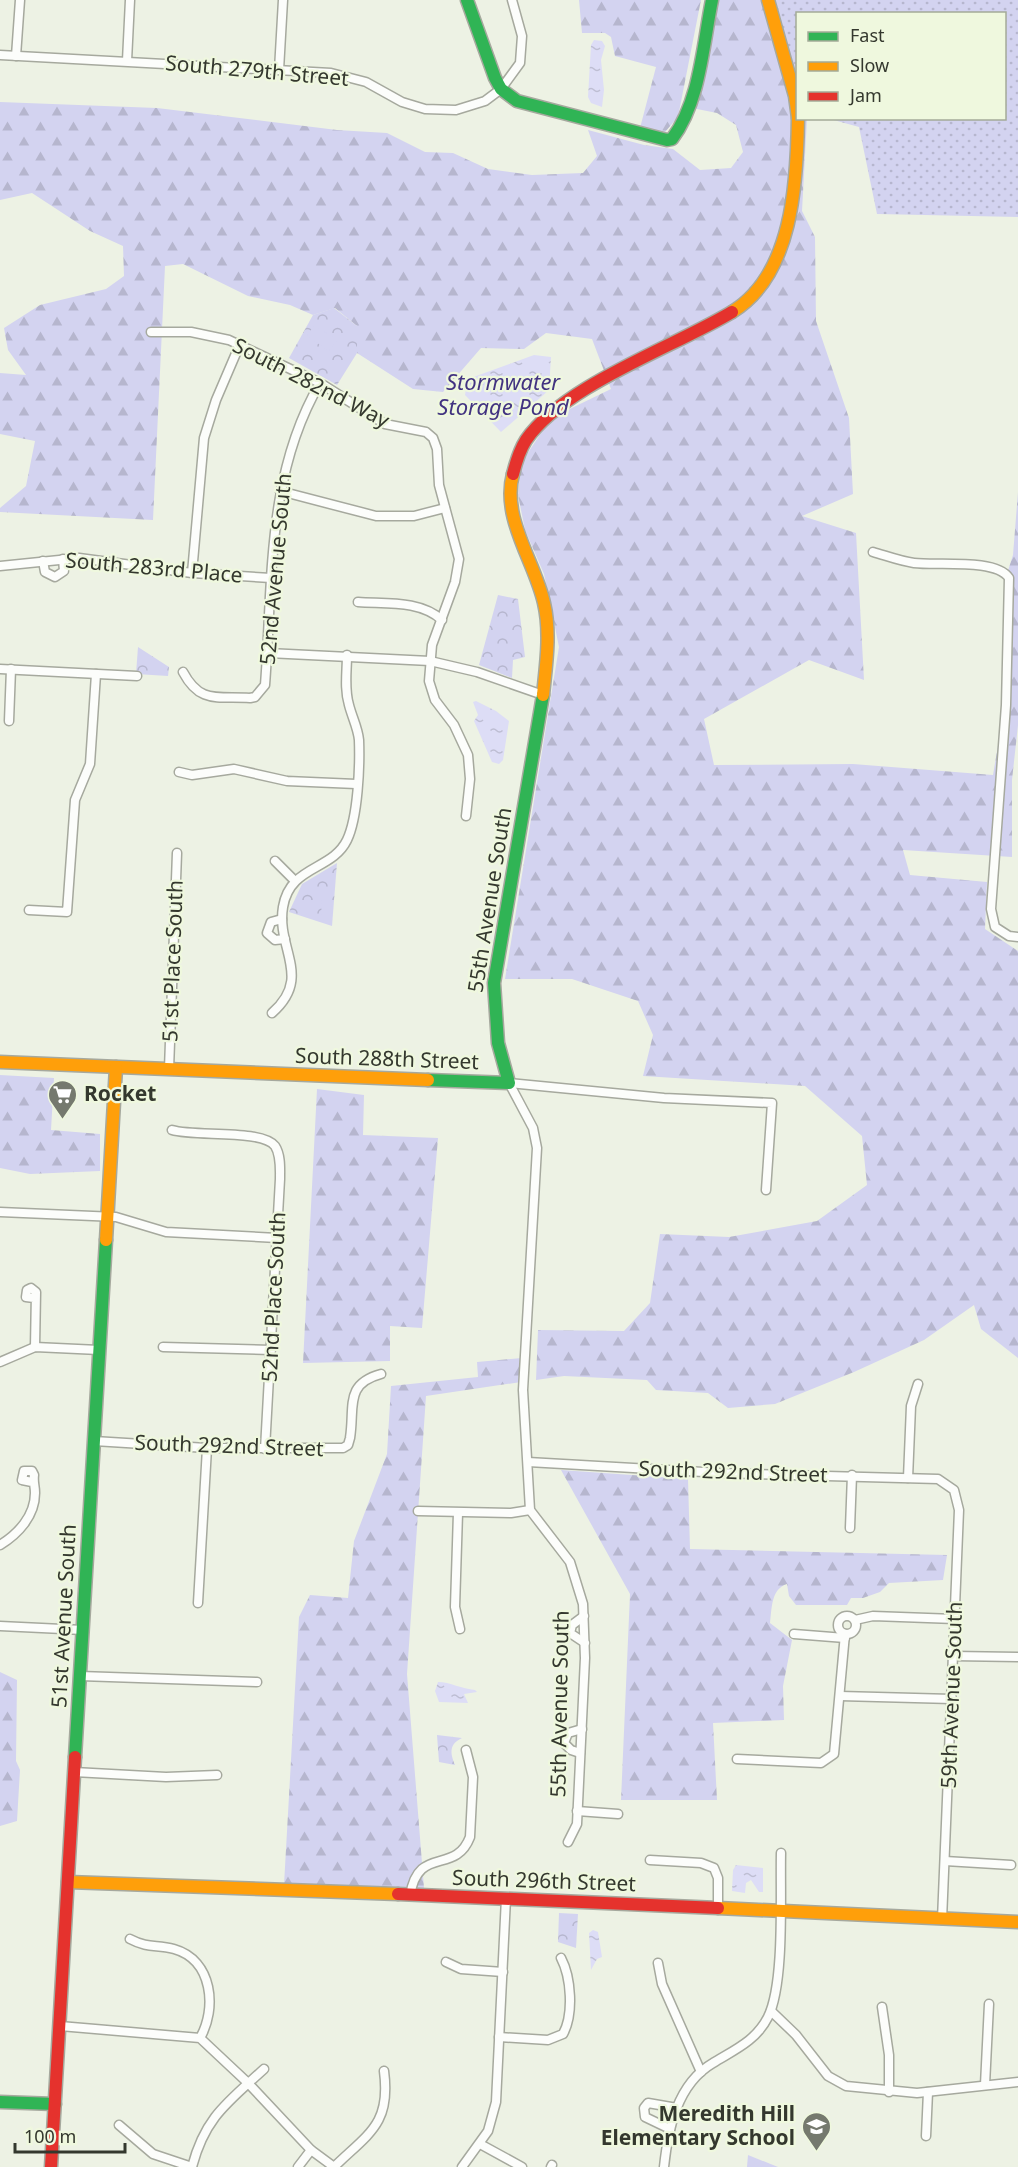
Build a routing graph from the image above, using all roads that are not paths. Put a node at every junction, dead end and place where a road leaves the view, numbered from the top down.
1 (20, 0) edge
2 (130, 0) edge
3 (283, 0) edge
4 (467, 0) edge
5 (512, 0) edge
6 (712, 0) edge
7 (768, 0) edge
8 (0, 55) edge
9 (16, 56) junction
10 (127, 61) junction
11 (279, 70) junction
12 (501, 88) junction
13 (796, 103) edge
14 (798, 120) edge
15 (151, 332) dead end
16 (240, 344) junction
17 (320, 383) junction
18 (280, 491) junction
19 (445, 508) junction
20 (873, 552) dead end
21 (63, 558) junction
22 (43, 561) junction
23 (0, 566) edge
24 (192, 573) junction
25 (272, 578) junction
26 (358, 602) dead end
27 (442, 620) junction
28 (267, 652) junction
29 (347, 655) junction
30 (429, 661) junction
31 (0, 669) edge
32 (11, 669) junction
33 (183, 672) dead end
34 (96, 674) junction
35 (137, 676) dead end
36 (543, 695) junction
37 (9, 721) dead end
38 (179, 772) dead end
39 (356, 784) junction
40 (466, 816) dead end
41 (177, 853) dead end
42 (275, 861) dead end
43 (295, 881) junction
44 (29, 910) dead end
45 (282, 919) junction
46 (1018, 937) edge
47 (285, 939) junction
48 (272, 1013) dead end
49 (0, 1062) edge
50 (116, 1067) junction
51 (168, 1069) junction
52 (509, 1083) junction
53 (172, 1130) dead end
54 (766, 1190) dead end
55 (0, 1212) edge
56 (107, 1216) junction
57 (277, 1238) junction
58 (34, 1298) dead end
59 (35, 1347) junction
60 (163, 1347) dead end
61 (99, 1350) junction
62 (271, 1350) junction
63 (0, 1362) edge
64 (381, 1374) dead end
65 (918, 1384) dead end
66 (94, 1441) junction
67 (207, 1448) junction
68 (265, 1449) junction
69 (528, 1462) junction
70 (852, 1476) junction
71 (908, 1478) junction
72 (938, 1479) joint
73 (32, 1482) dead end
74 (530, 1510) junction
75 (418, 1511) dead end
76 (458, 1512) junction
77 (850, 1528) dead end
78 (0, 1545) edge
79 (198, 1603) dead end
80 (584, 1616) junction
81 (955, 1619) junction
82 (855, 1620) junction
83 (0, 1626) edge
84 (460, 1629) dead end
85 (83, 1630) junction
86 (794, 1634) dead end
87 (845, 1636) junction
88 (585, 1643) junction
89 (953, 1656) junction
90 (1018, 1657) edge
91 (80, 1676) junction
92 (257, 1682) dead end
93 (840, 1696) junction
94 (952, 1699) junction
95 (582, 1729) junction
96 (466, 1750) dead end
97 (580, 1753) junction
98 (737, 1759) dead end
99 (74, 1772) junction
100 (217, 1775) dead end
101 (577, 1811) junction
102 (618, 1814) dead end
103 (568, 1842) dead end
104 (781, 1853) dead end
105 (650, 1860) dead end
106 (945, 1862) junction
107 (1011, 1865) dead end
108 (68, 1882) junction
109 (410, 1896) junction
110 (506, 1898) junction
111 (718, 1909) junction
112 (780, 1913) junction
113 (942, 1920) junction
114 (1018, 1922) edge
115 (130, 1939) dead end
116 (561, 1958) dead end
117 (447, 1962) dead end
118 (658, 1963) dead end
119 (502, 1972) junction
120 (989, 2004) dead end
121 (882, 2007) dead end
122 (771, 2011) junction
123 (60, 2026) junction
124 (500, 2037) junction
125 (200, 2038) junction
126 (264, 2069) dead end
127 (384, 2070) dead end
128 (701, 2072) junction
129 (1018, 2082) edge
130 (248, 2083) junction
131 (985, 2085) junction
132 (889, 2092) junction
133 (928, 2092) junction
134 (0, 2102) edge
135 (55, 2104) junction
136 (677, 2108) junction
137 (119, 2125) dead end
138 (670, 2129) junction
139 (926, 2136) dead end
140 (480, 2144) junction
141 (311, 2150) junction
142 (51, 2167) edge
143 (192, 2167) edge
144 (298, 2167) edge
145 (334, 2167) edge
146 (462, 2167) edge
147 (522, 2167) edge
148 (664, 2167) edge

1 - 9 street
2 - 10 street
3 - 11 street
4 - 12 street
5 - 12 street
6 - 12 street
7 - 13 street, 55th Avenue South
8 - 9 street, South 279th Street
9 - 10 street, South 279th Street
10 - 11 street, South 279th Street
11 - 12 street, South 279th Street
14 - 36 street, 55th Avenue South
15 - 16 street, South 282nd Way
16 - 17 street, South 282nd Way
16 - 24 street
17 - 18 street, 52nd Avenue South
17 - 19 street, South 282nd Way
18 - 19 street
18 - 25 street, 52nd Avenue South
19 - 27 street
20 - 46 street
21 - 22 street, South 283rd Place
21 - 22 street
21 - 24 street, South 283rd Place
22 - 23 street, South 283rd Place
24 - 25 street, South 283rd Place
25 - 28 street, 52nd Avenue South
26 - 27 street
27 - 30 street
28 - 29 street
28 - 33 street, 52nd Avenue South
29 - 30 street
29 - 39 street
30 - 36 street
30 - 40 street
31 - 32 street
32 - 34 street
32 - 37 street
34 - 35 street
34 - 44 street
36 - 52 street, 55th Avenue South
38 - 39 street
39 - 43 street
41 - 51 street, 51st Place South
42 - 43 street
43 - 45 street
45 - 47 street
45 - 47 street
47 - 48 street
49 - 50 street, South 288th Street
50 - 51 street, South 288th Street
50 - 56 street, 51st Avenue South
51 - 52 street, South 288th Street
52 - 54 street, South 288th Street
52 - 69 street, 55th Avenue South
53 - 57 street, 52nd Place South
55 - 56 street
56 - 57 street
56 - 61 street, 51st Avenue South
57 - 62 street, 52nd Place South
58 - 59 street
59 - 61 street
59 - 63 street
60 - 62 street
61 - 66 street, 51st Avenue South
62 - 68 street, 52nd Place South
64 - 68 street, South 292nd Street
65 - 71 street
66 - 67 street, South 292nd Street
66 - 85 street, 51st Avenue South
67 - 68 street, South 292nd Street
67 - 79 street
69 - 70 street, South 292nd Street
69 - 74 street, 55th Avenue South
70 - 71 street, South 292nd Street
70 - 77 street
71 - 72 street, South 292nd Street
72 - 81 street, 59th Avenue South
73 - 78 street
74 - 76 street
74 - 80 street, 55th Avenue South
75 - 76 street
76 - 84 street
80 - 88 street, 55th Avenue South
80 - 88 street
81 - 82 street
81 - 89 street, 59th Avenue South
82 - 87 street
82 - 87 street
83 - 85 street
85 - 91 street, 51st Avenue South
86 - 87 street
87 - 93 street
88 - 95 street, 55th Avenue South
89 - 90 street
89 - 94 street, 59th Avenue South
91 - 92 street
91 - 99 street, 51st Avenue South
93 - 94 street
93 - 98 street
94 - 106 street, 59th Avenue South
95 - 97 street, 55th Avenue South
95 - 97 street
96 - 109 street
97 - 101 street, 55th Avenue South
99 - 100 street
99 - 108 street, 51st Avenue South
101 - 102 street
101 - 103 street, 55th Avenue South
104 - 112 street
105 - 111 street
106 - 107 street
106 - 113 street, 59th Avenue South
108 - 109 street, South 296th Street
108 - 123 street, 51st Avenue South
109 - 110 street, South 296th Street
110 - 111 street, South 296th Street
110 - 119 street
111 - 112 street, South 296th Street
112 - 113 street, South 296th Street
112 - 122 street
113 - 114 street, South 296th Street
115 - 125 street
116 - 124 street
117 - 119 street
118 - 128 street
119 - 124 street
120 - 131 street
121 - 132 street
122 - 128 street
122 - 132 street
123 - 125 street
123 - 135 street, 51st Avenue South
124 - 140 street
125 - 130 street
126 - 130 street
127 - 145 street
128 - 136 street
129 - 131 street
130 - 141 street
130 - 143 street
131 - 133 street
132 - 133 street
133 - 139 street
134 - 135 street
135 - 142 street, 51st Avenue South
136 - 138 street
136 - 138 street
137 - 143 street
138 - 148 street
140 - 146 street
140 - 147 street
141 - 144 street
141 - 145 street

